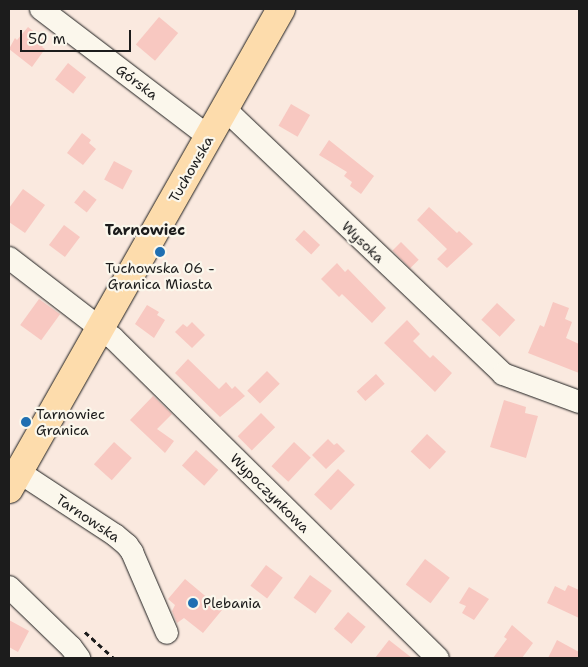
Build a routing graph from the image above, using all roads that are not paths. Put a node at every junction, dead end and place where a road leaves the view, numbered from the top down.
1 (41, 9) edge
2 (281, 9) edge
3 (225, 109) junction
4 (209, 138) junction
5 (9, 258) edge
6 (100, 329) junction
7 (579, 402) edge
8 (14, 480) edge
9 (9, 587) edge
10 (167, 633) dead end
11 (79, 658) edge
12 (438, 658) edge

1 - 4 street, Górska
2 - 3 main road, Tuchowska
3 - 4 main road, Tuchowska
3 - 7 street, Wysoka
4 - 6 main road, Tuchowska
5 - 6 street, Wypoczynkowa
6 - 8 main road, Tarnowska
6 - 12 street, Wypoczynkowa
8 - 10 street, Tarnowska
9 - 11 street

